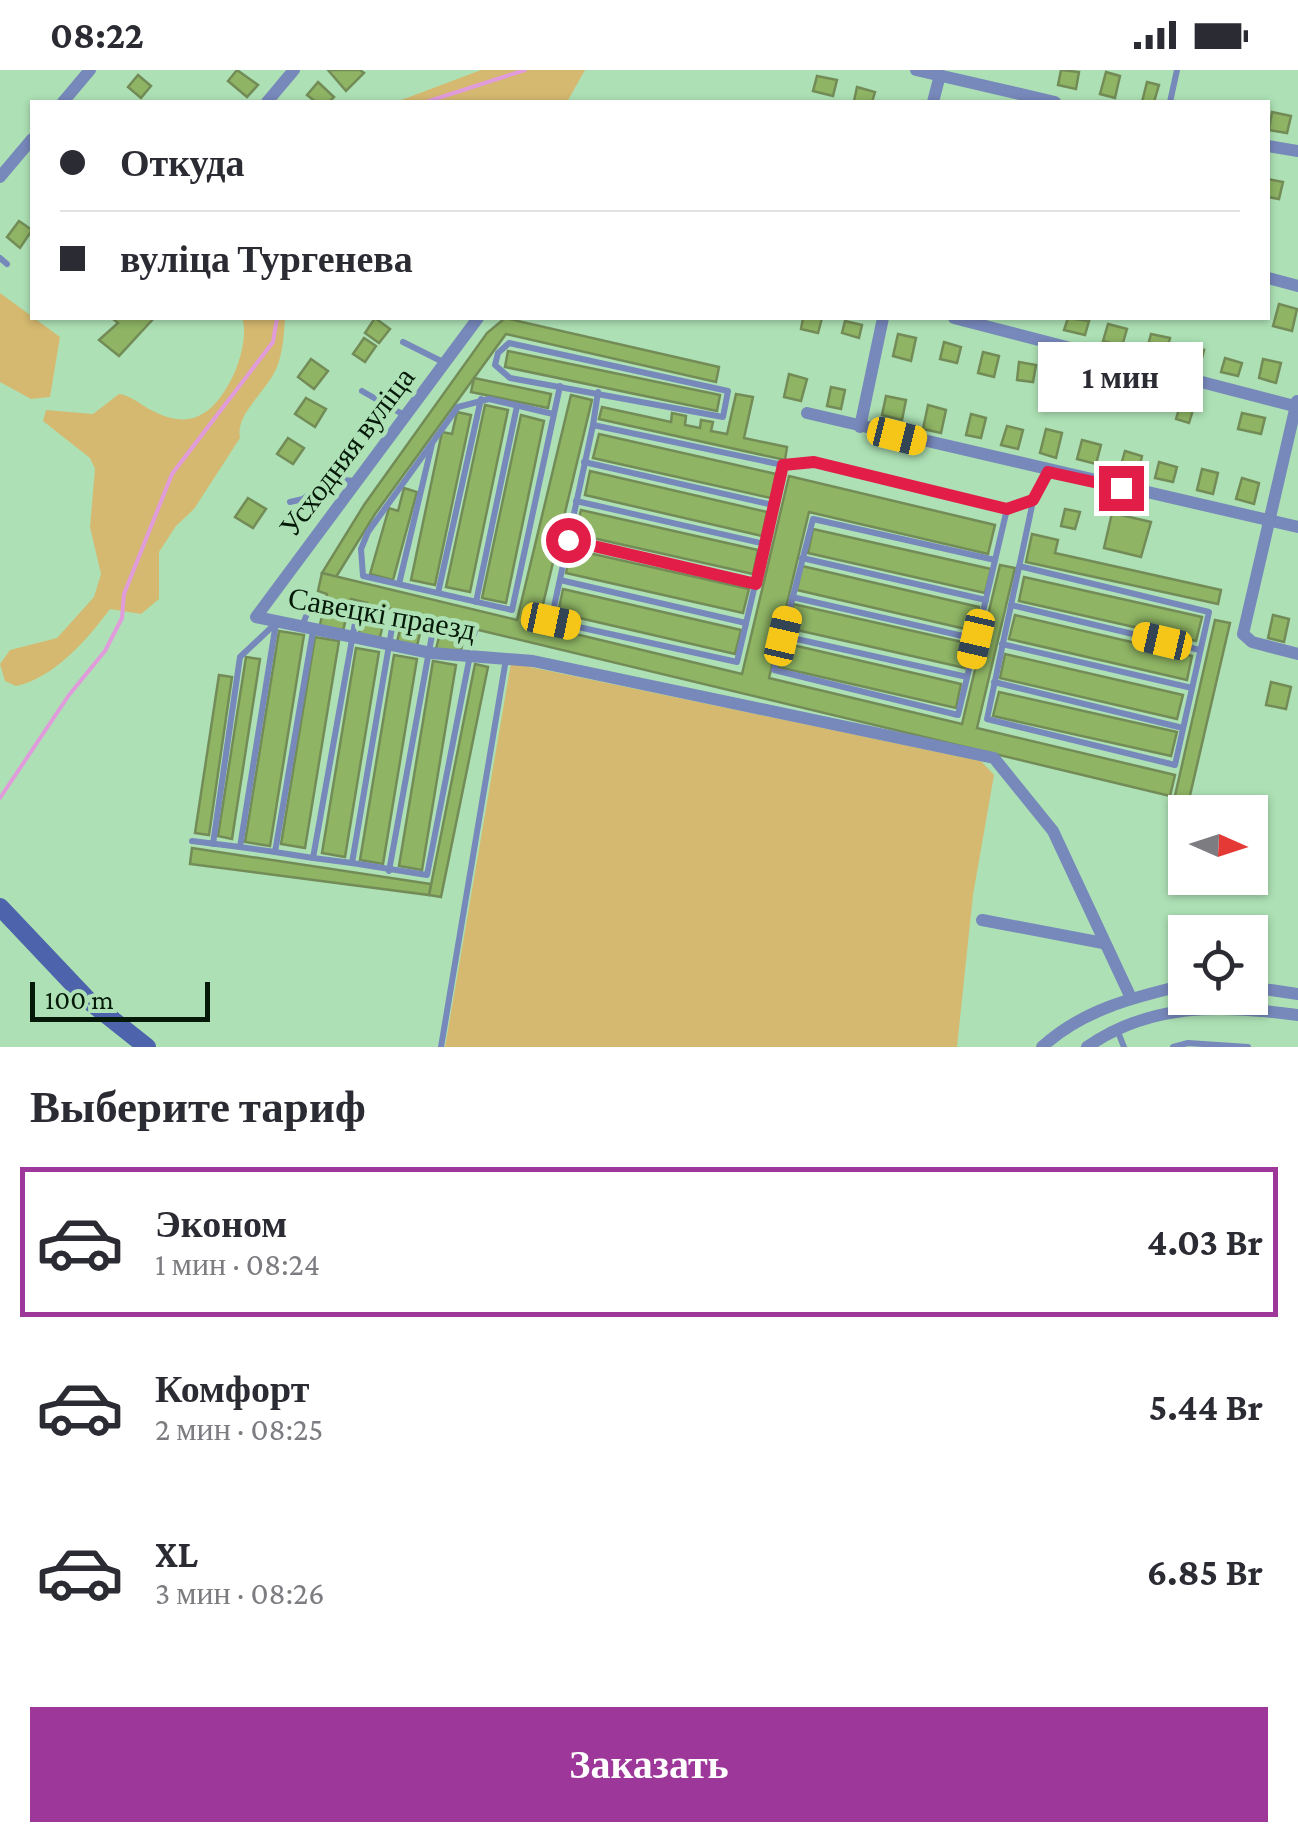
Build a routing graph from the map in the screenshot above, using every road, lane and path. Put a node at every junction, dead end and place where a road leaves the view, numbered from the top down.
1 (90, 70) edge
2 (294, 70) edge
3 (916, 70) edge
4 (1177, 70) edge
5 (940, 75) junction
6 (64, 100) edge
7 (270, 100) edge
8 (934, 100) edge
9 (1047, 100) edge
10 (1170, 100) edge
11 (30, 140) edge
12 (1270, 146) edge
13 (1298, 151) edge
14 (0, 178) edge
15 (1270, 279) edge
16 (1298, 286) edge
17 (476, 320) edge
18 (883, 320) edge
19 (962, 320) edge
20 (403, 342) dead end
21 (444, 363) junction
22 (560, 386) junction
23 (362, 391) dead end
24 (598, 392) junction
25 (481, 399) junction
26 (1297, 404) edge
27 (517, 406) junction
28 (807, 413) dead end
29 (553, 414) junction
30 (406, 416) junction
31 (593, 425) junction
32 (860, 426) junction
33 (433, 441) junction
34 (584, 462) junction
35 (783, 465) junction
36 (1048, 472) junction
37 (356, 482) junction
38 (1033, 500) junction
39 (576, 501) junction
40 (290, 502) dead end
41 (774, 506) junction
42 (1007, 509) junction
43 (1268, 520) junction
44 (1298, 526) edge
45 (568, 540) junction
46 (765, 544) junction
47 (802, 558) junction
48 (995, 560) junction
49 (1019, 566) junction
50 (560, 580) junction
51 (399, 584) junction
52 (756, 584) junction
53 (438, 593) junction
54 (792, 597) junction
55 (313, 598) dead end
56 (986, 600) junction
57 (476, 602) junction
58 (1011, 605) junction
59 (358, 606) dead end
60 (256, 616) joint
61 (394, 616) dead end
62 (276, 623) junction
63 (434, 624) dead end
64 (746, 624) junction
65 (308, 629) junction
66 (474, 630) dead end
67 (783, 636) junction
68 (353, 639) junction
69 (976, 639) junction
70 (1002, 644) junction
71 (390, 645) junction
72 (1200, 650) junction
73 (430, 653) junction
74 (1298, 654) edge
75 (471, 658) junction
76 (507, 658) junction
77 (968, 677) junction
78 (994, 682) junction
79 (1192, 688) junction
80 (1184, 728) junction
81 (192, 841) dead end
82 (213, 844) junction
83 (240, 847) junction
84 (275, 852) junction
85 (313, 858) junction
86 (352, 863) junction
87 (389, 871) junction
88 (0, 907) edge
89 (982, 920) dead end
90 (1104, 942) junction
91 (1168, 989) edge
92 (1268, 990) edge
93 (1298, 994) edge
94 (1131, 998) junction
95 (1298, 1016) edge
96 (1118, 1030) junction
97 (148, 1047) edge
98 (440, 1047) edge
99 (1042, 1047) edge
100 (1087, 1047) edge
101 (1124, 1047) edge
102 (1173, 1047) edge
103 (1248, 1047) edge

1 - 6 street
2 - 7 street
3 - 5 street
4 - 10 lane
5 - 8 street
5 - 9 street
11 - 14 street
12 - 13 street
15 - 16 street
17 - 21 street, Усходняя вуліца
18 - 32 street
19 - 26 street
20 - 21 lane
21 - 30 street, Усходняя вуліца
22 - 24 lane
22 - 24 lane
22 - 29 lane
23 - 30 lane
24 - 31 lane
25 - 27 lane
25 - 33 lane
25 - 53 lane
26 - 43 street
27 - 29 lane
27 - 57 lane
28 - 32 street
29 - 57 lane
30 - 37 street, Усходняя вуліца
31 - 34 lane
31 - 35 lane
32 - 36 street
33 - 51 lane
33 - 51 lane
34 - 39 lane
34 - 41 lane
35 - 41 lane
35 - 42 lane
36 - 38 lane
36 - 43 street
37 - 40 lane
37 - 60 street, Усходняя вуліца
38 - 42 lane
38 - 49 lane
39 - 45 lane
39 - 46 lane
41 - 46 lane
42 - 48 lane
43 - 44 street
43 - 74 street
45 - 50 lane
45 - 52 lane
46 - 52 lane
47 - 48 lane
47 - 54 lane
47 - 56 lane
48 - 56 lane
49 - 58 lane
49 - 72 lane
50 - 64 lane
50 - 64 lane
51 - 53 lane
52 - 64 lane
53 - 57 lane
54 - 67 lane
54 - 69 lane
55 - 65 lane
56 - 69 lane
58 - 70 lane
58 - 72 lane
59 - 68 lane
60 - 62 street, Савецкі праезд
61 - 71 lane
62 - 65 street, Савецкі праезд
62 - 82 lane
62 - 83 lane
63 - 73 lane
65 - 68 street, Савецкі праезд
65 - 84 lane
66 - 75 lane
67 - 77 lane
67 - 77 lane
68 - 71 street, Савецкі праезд
68 - 85 lane
69 - 77 lane
70 - 78 lane
70 - 79 lane
71 - 73 street, Савецкі праезд
71 - 86 lane
72 - 79 lane
73 - 75 street, Савецкі праезд
73 - 87 lane
75 - 76 street, Савецкі праезд
75 - 87 lane
76 - 90 street, Савецкі праезд
76 - 98 lane
78 - 80 lane
78 - 80 lane
79 - 80 lane
81 - 82 lane
82 - 83 lane
83 - 84 lane
84 - 85 lane
85 - 86 lane
86 - 87 lane
88 - 97 street
89 - 90 street
90 - 94 street, Савецкі праезд
91 - 94 street
92 - 93 street
94 - 99 street
95 - 96 street
96 - 100 street
96 - 101 lane
102 - 103 lane

